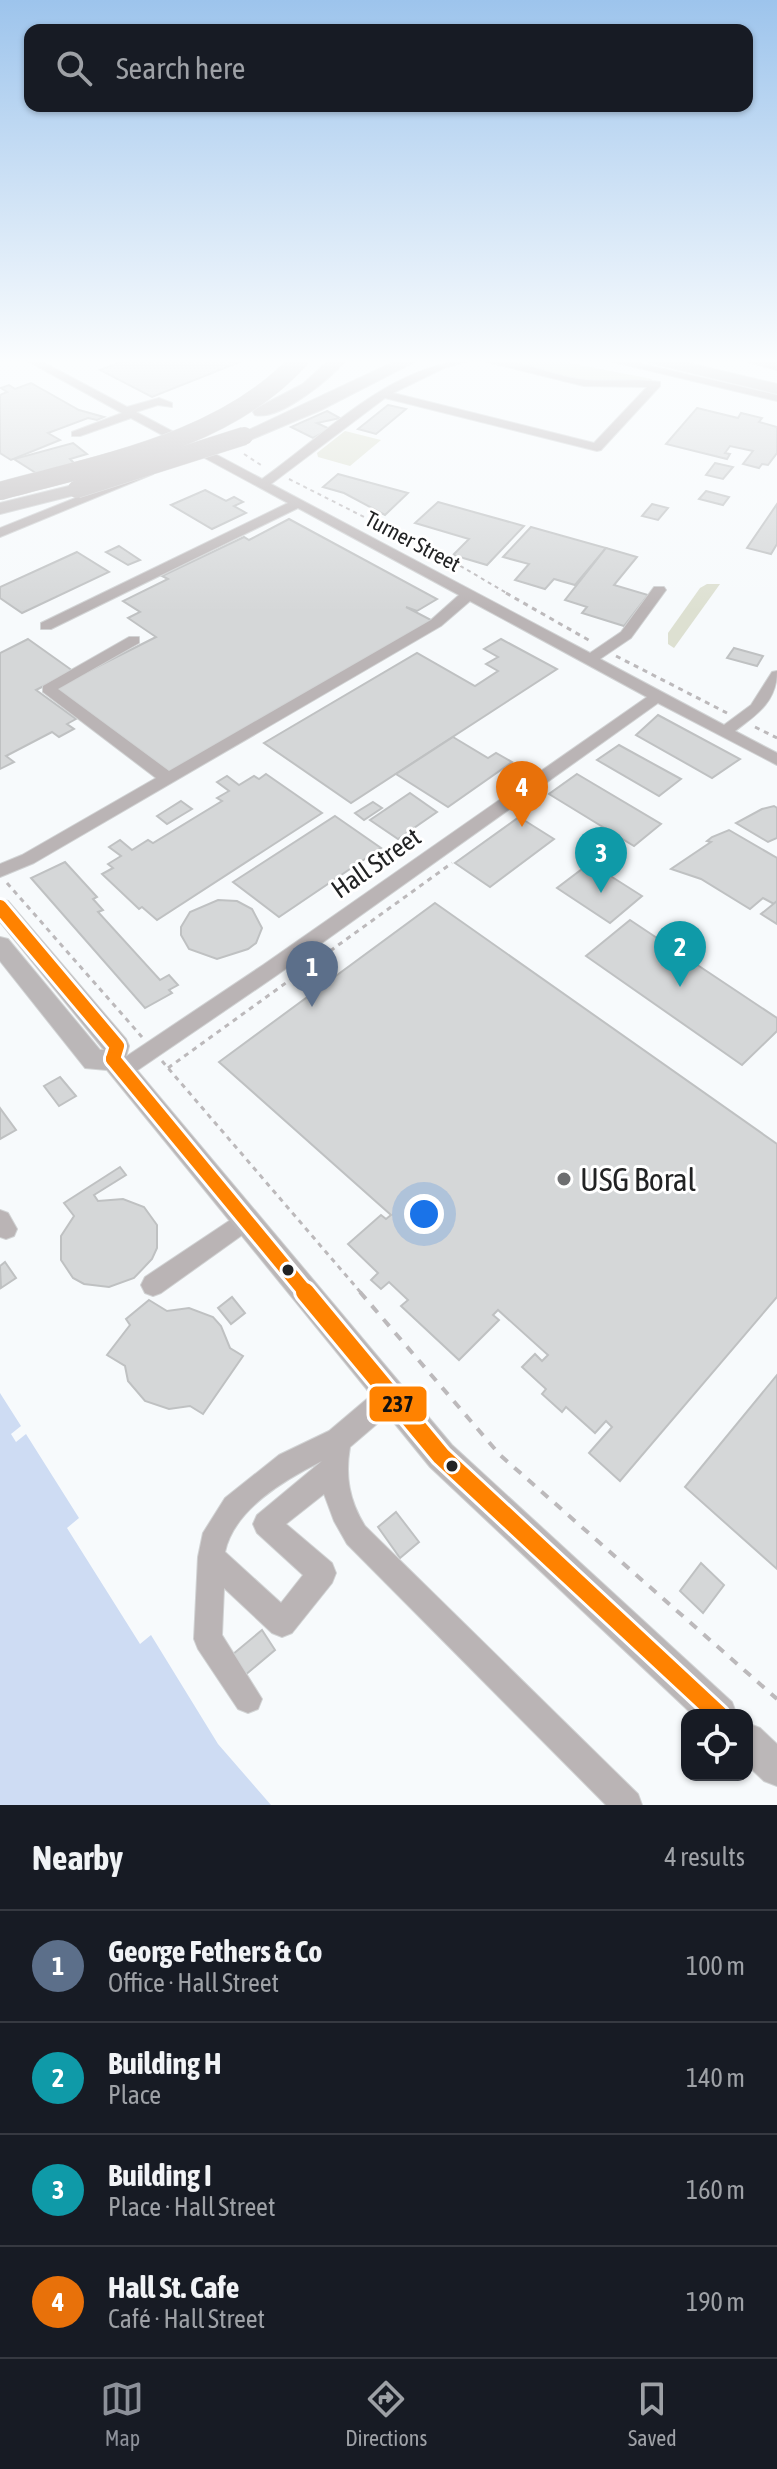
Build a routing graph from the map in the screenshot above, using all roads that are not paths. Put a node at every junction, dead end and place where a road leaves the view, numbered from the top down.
1 (152, 443) edge
2 (179, 443) edge
3 (186, 443) edge
4 (221, 443) edge
5 (313, 443) edge
6 (202, 452) junction
7 (262, 485) junction
8 (0, 491) edge
9 (0, 497) edge
10 (296, 504) junction
11 (0, 509) edge
12 (0, 533) edge
13 (659, 590) dead end
14 (468, 596) junction
15 (46, 626) dead end
16 (134, 640) dead end
17 (600, 653) junction
18 (616, 674) junction
19 (777, 675) edge
20 (658, 696) junction
21 (760, 704) junction
22 (777, 711) edge
23 (724, 732) junction
24 (777, 760) edge
25 (168, 779) junction
26 (0, 874) edge
27 (0, 907) edge
28 (0, 945) edge
29 (118, 1065) junction
30 (244, 1221) junction
31 (153, 1285) dead end
32 (390, 1396) junction
33 (338, 1440) junction
34 (333, 1470) junction
35 (211, 1557) junction
36 (248, 1699) dead end
37 (712, 1709) edge
38 (753, 1746) edge
39 (777, 1768) edge
40 (627, 1805) edge

1 - 8 highway, bridge
2 - 9 highway, bridge
3 - 6 street, Turner Street
4 - 11 highway, bridge
5 - 7 street
6 - 7 street, Turner Street
6 - 12 street
7 - 10 street, Turner Street
7 - 17 street
10 - 14 street, Turner Street
10 - 15 street
13 - 17 street
14 - 18 street, Turner Street
14 - 25 street
16 - 25 street
17 - 18 street
18 - 20 street, Turner Street
19 - 21 street
20 - 23 street, Turner Street
20 - 29 street, Hall Street
21 - 22 street
21 - 23 street
23 - 24 street, Turner Street
25 - 26 street
27 - 29 main road
28 - 29 main road
29 - 30 main road
30 - 31 street
30 - 32 main road
32 - 33 street
32 - 37 main road
33 - 34 street
33 - 35 street
34 - 35 street
34 - 40 street
35 - 36 street
38 - 39 main road

